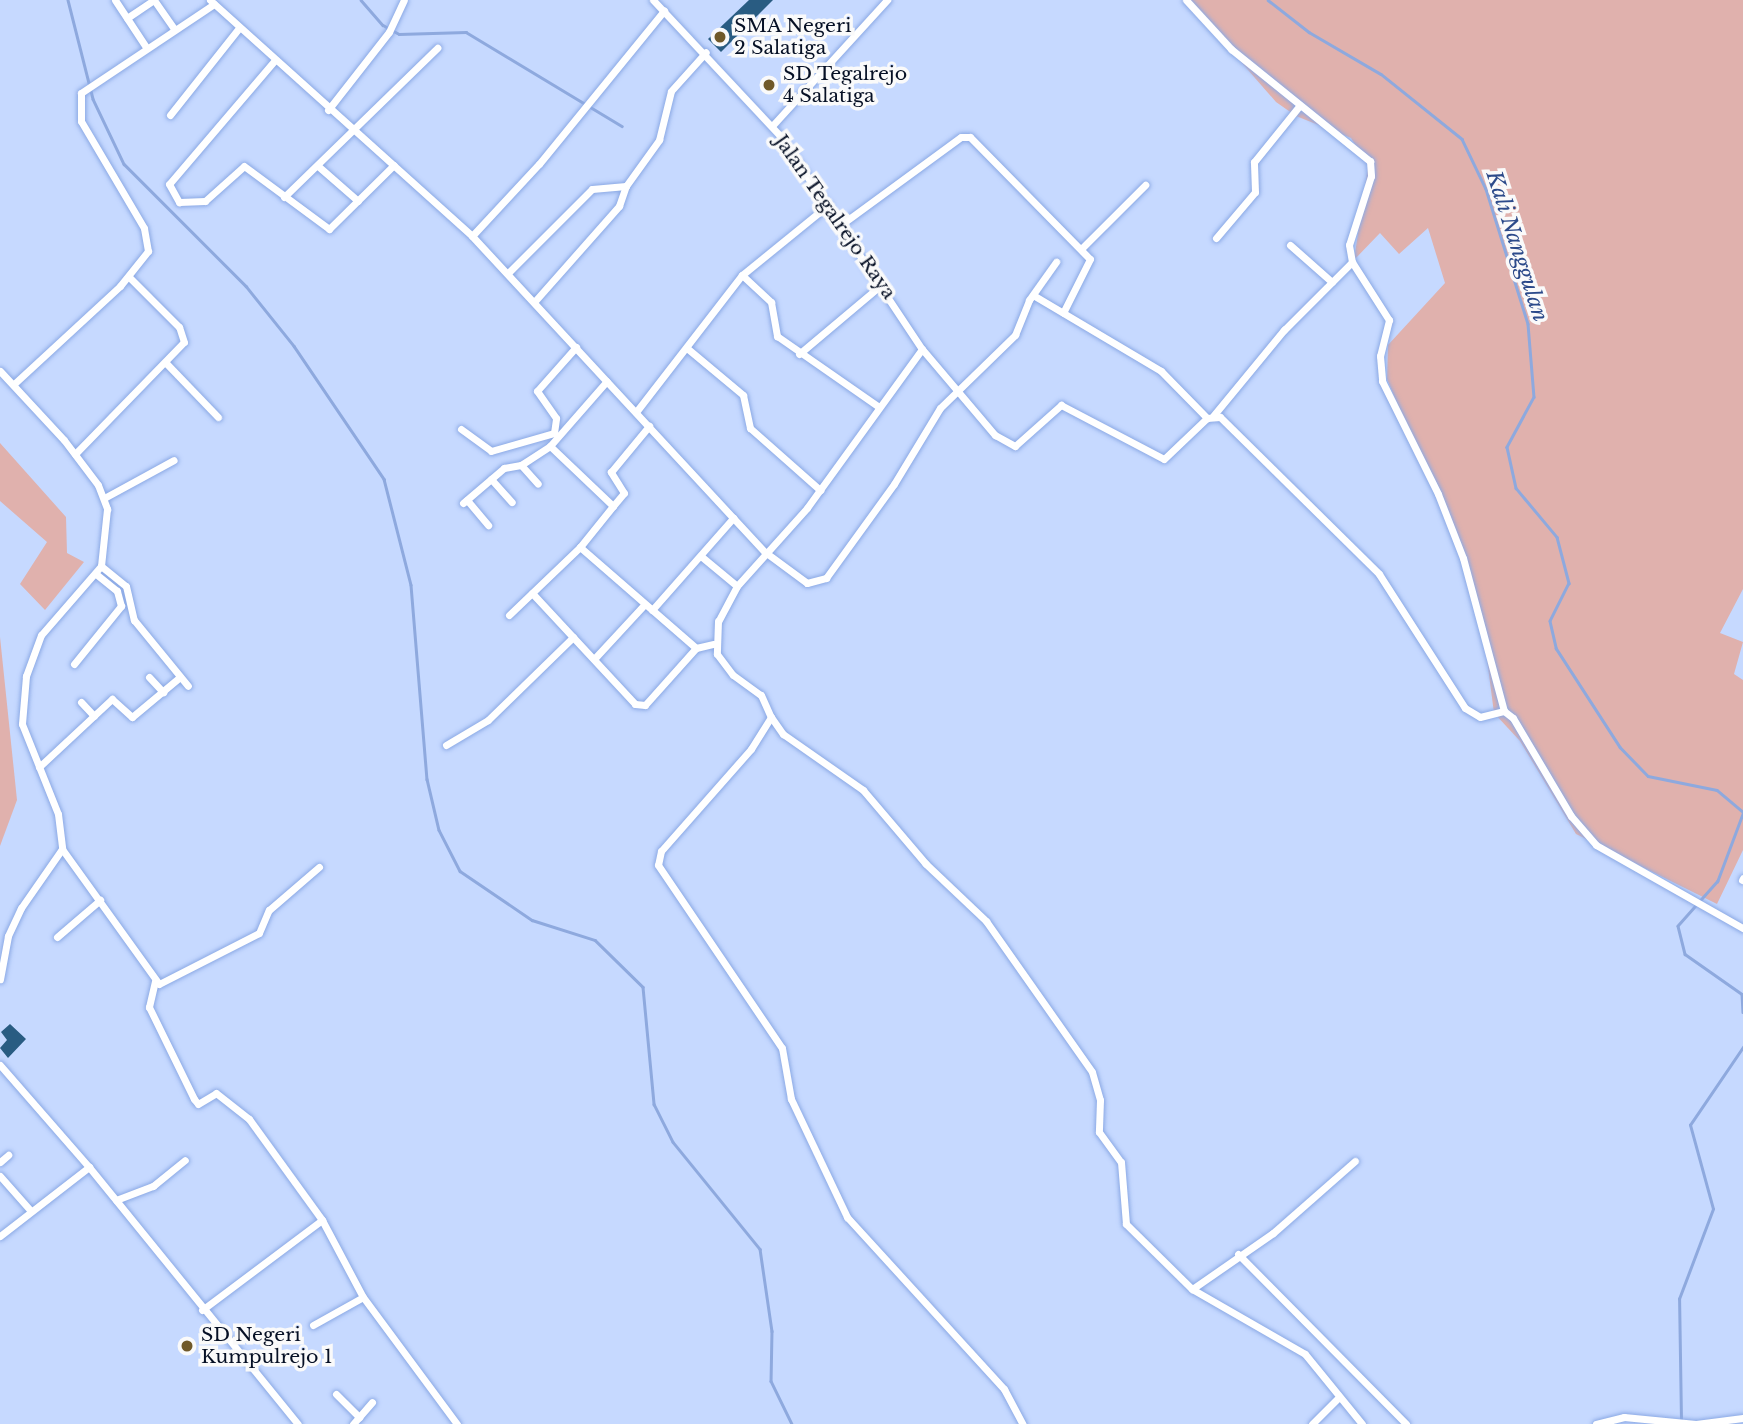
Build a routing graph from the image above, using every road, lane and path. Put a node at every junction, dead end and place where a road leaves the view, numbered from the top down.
1 (115, 0) edge
2 (154, 0) edge
3 (653, 0) edge
4 (887, 0) edge
5 (1185, 0) edge
6 (403, 1) edge
7 (212, 2) edge
8 (664, 11) junction
9 (127, 18) junction
10 (239, 28) junction
11 (174, 29) junction
12 (146, 47) junction
13 (437, 48) dead end
14 (706, 52) junction
15 (275, 60) junction
16 (1300, 105) junction
17 (327, 110) junction
18 (170, 115) dead end
19 (772, 126) junction
20 (352, 132) junction
21 (394, 165) junction
22 (318, 166) junction
23 (1145, 185) dead end
24 (626, 186) junction
25 (284, 197) junction
26 (358, 201) junction
27 (828, 205) junction
28 (842, 224) junction
29 (472, 236) junction
30 (1216, 238) dead end
31 (1290, 245) dead end
32 (1082, 250) junction
33 (1056, 262) dead end
34 (1352, 262) junction
35 (509, 272) junction
36 (742, 275) junction
37 (129, 277) junction
38 (1332, 282) junction
39 (881, 285) junction
40 (1033, 295) junction
41 (535, 300) junction
42 (1063, 313) junction
43 (576, 347) junction
44 (688, 349) junction
45 (922, 349) junction
46 (799, 354) junction
47 (166, 363) junction
48 (0, 371) edge
49 (607, 381) junction
50 (15, 383) junction
51 (956, 389) junction
52 (879, 407) junction
53 (636, 412) junction
54 (218, 417) dead end
55 (1210, 417) junction
56 (649, 426) junction
57 (461, 429) dead end
58 (550, 446) junction
59 (75, 454) junction
60 (174, 460) dead end
61 (521, 465) junction
62 (491, 479) junction
63 (538, 484) dead end
64 (820, 490) junction
65 (106, 497) junction
66 (512, 502) dead end
67 (613, 506) junction
68 (733, 518) junction
69 (488, 525) dead end
70 (580, 547) junction
71 (765, 552) junction
72 (702, 557) junction
73 (102, 566) junction
74 (96, 574) junction
75 (737, 586) junction
76 (532, 593) junction
77 (644, 605) junction
78 (652, 610) junction
79 (509, 615) dead end
80 (573, 637) junction
81 (714, 644) junction
82 (696, 648) junction
83 (594, 659) junction
84 (74, 664) dead end
85 (149, 677) dead end
86 (180, 677) junction
87 (188, 686) dead end
88 (163, 692) junction
89 (81, 702) dead end
90 (1504, 710) junction
91 (94, 716) junction
92 (771, 717) junction
93 (446, 745) dead end
94 (39, 767) junction
95 (62, 849) junction
96 (319, 867) dead end
97 (100, 900) junction
98 (1743, 928) edge
99 (57, 937) dead end
100 (0, 979) edge
101 (155, 981) junction
102 (0, 1065) edge
103 (8, 1156) dead end
104 (185, 1160) dead end
105 (1355, 1161) dead end
106 (0, 1163) edge
107 (89, 1167) junction
108 (0, 1176) edge
109 (116, 1200) junction
110 (31, 1212) junction
111 (322, 1220) junction
112 (0, 1236) edge
113 (1238, 1254) junction
114 (1192, 1289) junction
115 (363, 1297) junction
116 (202, 1310) junction
117 (313, 1325) dead end
118 (336, 1394) dead end
119 (1337, 1399) junction
120 (372, 1402) dead end
121 (359, 1417) junction
122 (1743, 1418) edge
123 (1675, 1423) edge
124 (1686, 1423) edge
125 (298, 1424) edge
126 (353, 1424) edge
127 (457, 1424) edge
128 (1023, 1424) edge
129 (1312, 1424) edge
130 (1362, 1424) edge
131 (1406, 1424) edge
132 (1595, 1424) edge

1 - 9 street
2 - 9 street
2 - 11 street
3 - 8 street, Jalan Tegalrejo Raya
4 - 19 street
5 - 16 street
6 - 17 street
7 - 10 street
7 - 11 street
8 - 14 street, Jalan Tegalrejo Raya
8 - 29 street
9 - 12 street
10 - 15 street
10 - 18 street
11 - 12 street
12 - 37 street
13 - 20 street
14 - 19 street, Jalan Tegalrejo Raya
14 - 24 street
15 - 17 street
15 - 25 street
16 - 30 street
16 - 34 street
17 - 20 street
19 - 27 street, Jalan Tegalrejo Raya
20 - 21 street
20 - 22 street
21 - 26 street
21 - 29 street
22 - 25 street
22 - 26 street
23 - 32 street
24 - 35 street
24 - 41 street
25 - 26 street
27 - 28 street, Jalan Tegalrejo Raya
27 - 36 street
28 - 32 street
28 - 39 street, Jalan Tegalrejo Raya
29 - 35 street
31 - 38 street
32 - 42 street
33 - 40 street
34 - 38 street
34 - 90 street
35 - 41 street
36 - 44 street
36 - 46 street
37 - 47 street
37 - 50 street
38 - 55 street
39 - 45 street, Jalan Tegalrejo Raya
39 - 46 street
40 - 42 street
40 - 51 street
41 - 43 street
42 - 55 street
43 - 49 street
43 - 57 street
44 - 53 street
44 - 64 street
45 - 51 street, Jalan Tegalrejo Raya
45 - 52 street
46 - 52 street
47 - 54 street
47 - 59 street
48 - 50 street
49 - 53 street
49 - 58 street
50 - 59 street
51 - 55 street, Jalan Tegalrejo Raya
51 - 71 street
52 - 64 street
53 - 56 street
55 - 90 street
56 - 67 street
56 - 68 street
58 - 61 street
58 - 67 street
59 - 65 street
60 - 65 street
61 - 62 street
61 - 63 street
62 - 66 street
62 - 69 street
64 - 71 street
65 - 73 street
67 - 70 street
68 - 71 street
68 - 72 street
70 - 76 street
70 - 77 street
71 - 75 street
72 - 75 street
72 - 78 street
73 - 74 street
73 - 86 street
74 - 84 street
74 - 94 street
75 - 81 street
76 - 79 street
76 - 80 street
77 - 78 street
77 - 83 street
78 - 82 street
80 - 83 street
80 - 93 street
81 - 82 street
81 - 92 street
82 - 83 street
85 - 88 street
86 - 87 street
86 - 88 street
88 - 91 street
89 - 91 street
90 - 98 street
91 - 94 street
92 - 114 street
92 - 128 street
94 - 95 street
95 - 97 street
95 - 100 street
96 - 101 street
97 - 99 street
97 - 101 street
101 - 111 street
102 - 107 street
103 - 106 street
104 - 109 street
105 - 113 street
107 - 109 street
107 - 110 street
108 - 110 street
109 - 116 street
110 - 112 street
111 - 115 street
111 - 116 street
113 - 114 street
113 - 131 street
114 - 119 street
115 - 117 street
115 - 127 street
116 - 125 street
118 - 121 street
119 - 129 street
119 - 130 street
120 - 121 street
121 - 126 street
122 - 124 street
123 - 124 street
123 - 132 street

